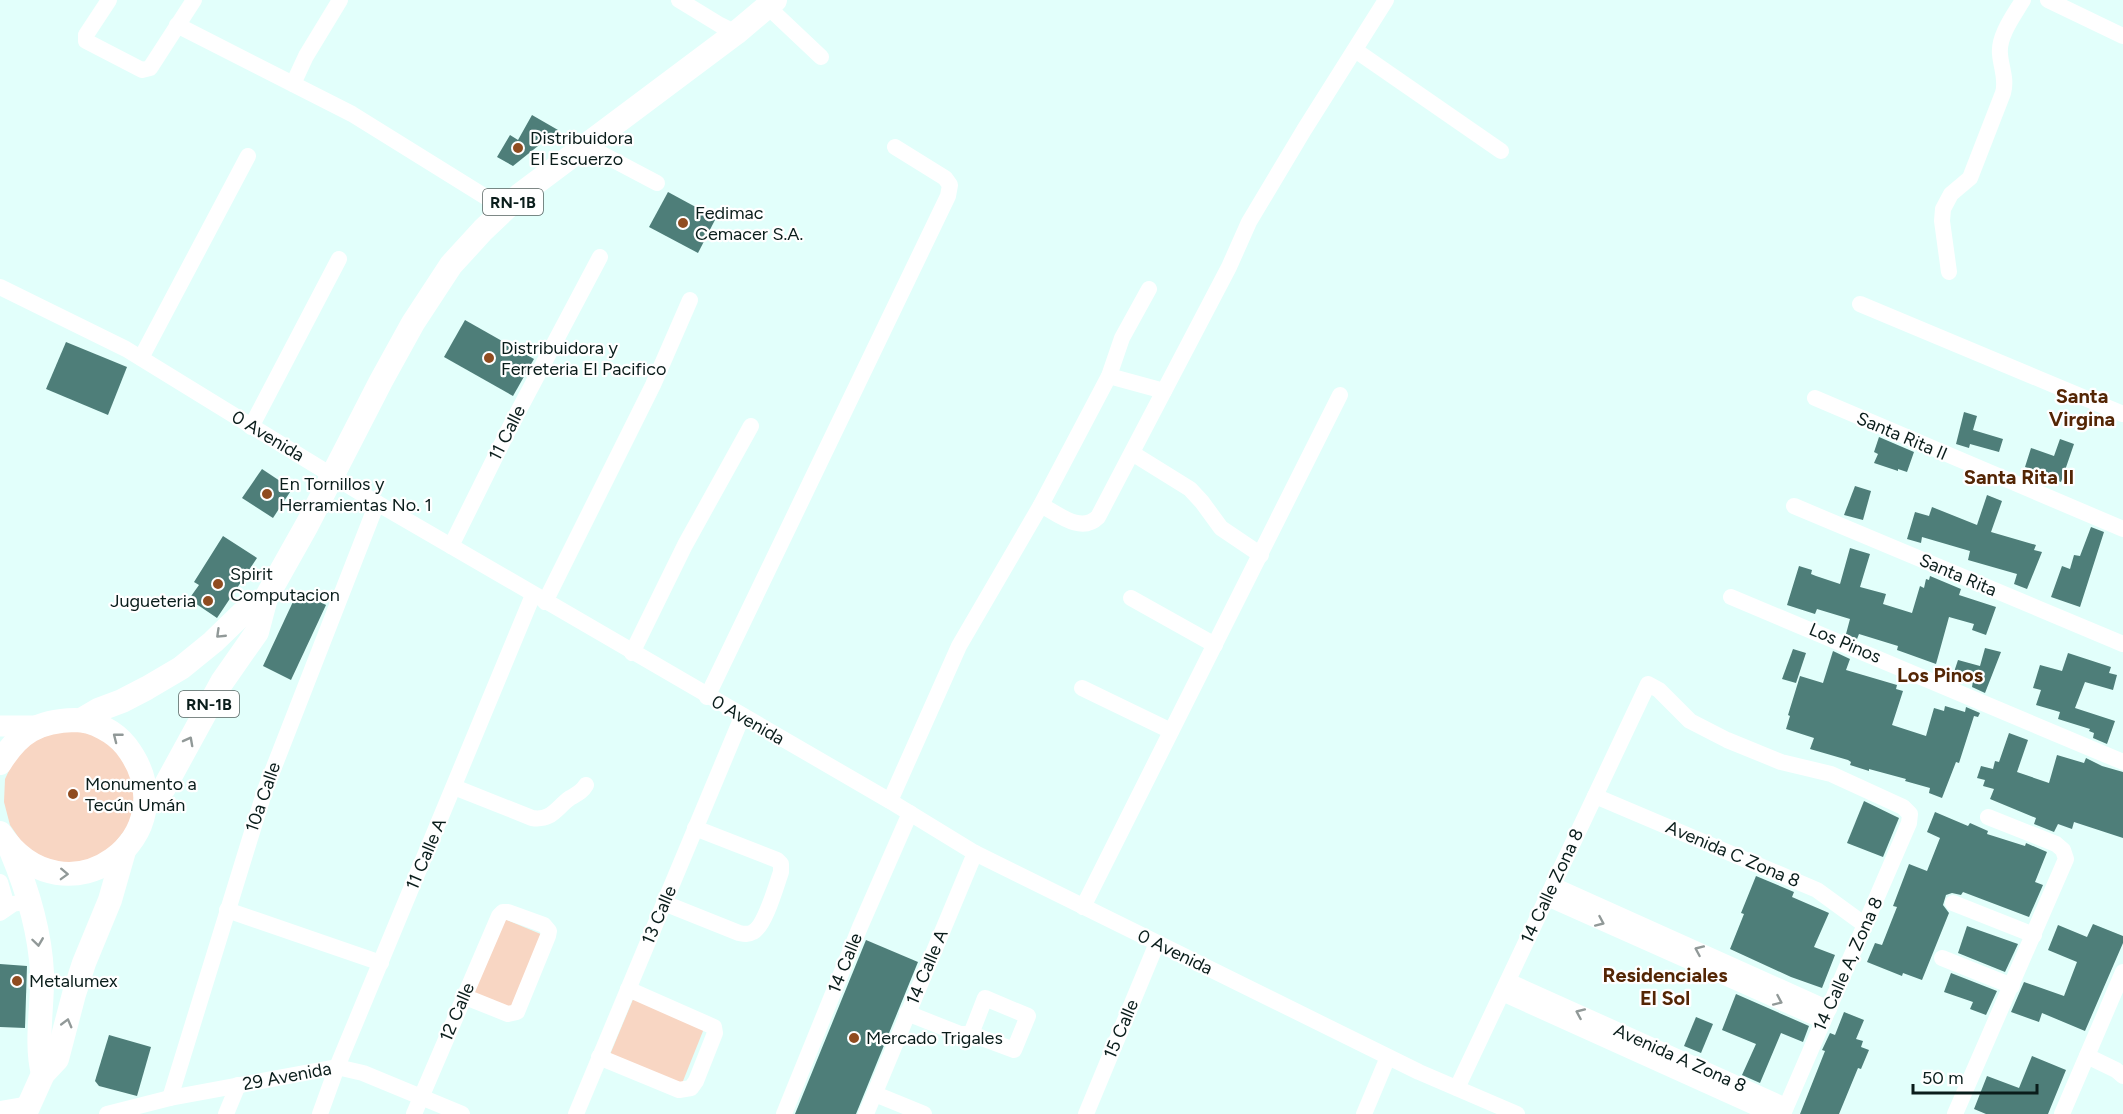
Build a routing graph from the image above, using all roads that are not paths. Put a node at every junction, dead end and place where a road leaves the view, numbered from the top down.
1 (109, 0) edge
2 (194, 0) edge
3 (340, 0) edge
4 (679, 0) edge
5 (1386, 0) edge
6 (2022, 0) edge
7 (2048, 0) edge
8 (771, 3) edge
9 (177, 25) junction
10 (2121, 30) edge
11 (736, 33) junction
12 (1355, 50) junction
13 (821, 57) dead end
14 (293, 84) junction
15 (585, 145) junction
16 (895, 147) dead end
17 (1501, 151) dead end
18 (248, 156) dead end
19 (657, 183) dead end
20 (505, 209) junction
21 (600, 257) dead end
22 (339, 259) dead end
23 (1949, 272) dead end
24 (0, 287) edge
25 (1149, 289) dead end
26 (690, 300) dead end
27 (1860, 304) dead end
28 (141, 358) junction
29 (1109, 376) junction
30 (1164, 391) junction
31 (1340, 395) dead end
32 (1815, 398) dead end
33 (2123, 414) edge
34 (751, 426) dead end
35 (251, 427) junction
36 (1132, 453) junction
37 (332, 475) junction
38 (377, 503) junction
39 (1041, 505) junction
40 (1794, 506) dead end
41 (2123, 529) edge
42 (451, 546) junction
43 (1261, 555) junction
44 (1731, 597) dead end
45 (266, 598) junction
46 (539, 598) junction
47 (1131, 598) dead end
48 (2123, 644) edge
49 (1215, 645) junction
50 (632, 653) junction
51 (1082, 688) dead end
52 (707, 697) junction
53 (742, 717) junction
54 (81, 720) junction
55 (0, 726) edge
56 (39, 726) junction
57 (1171, 731) junction
58 (2123, 762) edge
59 (0, 763) edge
60 (586, 785) dead end
61 (454, 787) junction
62 (1595, 796) junction
63 (890, 801) junction
64 (145, 807) junction
65 (910, 813) junction
66 (1910, 814) joint
67 (1988, 817) dead end
68 (695, 828) junction
69 (4, 840) edge
70 (124, 851) junction
71 (975, 853) junction
72 (6, 875) edge
73 (1550, 891) junction
74 (664, 903) junction
75 (1953, 903) dead end
76 (1083, 907) junction
77 (7, 908) edge
78 (227, 910) junction
79 (1865, 925) junction
80 (2034, 935) junction
81 (1157, 944) junction
82 (1942, 958) dead end
83 (381, 963) junction
84 (2123, 972) edge
85 (2012, 986) junction
86 (1505, 987) junction
87 (628, 989) junction
88 (464, 996) junction
89 (908, 1012) junction
90 (1826, 1015) junction
91 (971, 1034) junction
92 (1388, 1056) junction
93 (2087, 1056) junction
94 (599, 1057) junction
95 (337, 1067) junction
96 (43, 1074) junction
97 (2123, 1076) edge
98 (238, 1085) junction
99 (1457, 1089) junction
100 (875, 1094) junction
101 (170, 1098) junction
102 (421, 1098) junction
103 (0, 1109) edge
104 (27, 1109) edge
105 (1784, 1110) edge
106 (1507, 1112) edge
107 (1091, 1113) edge
108 (107, 1114) edge
109 (226, 1114) edge
110 (320, 1114) edge
111 (414, 1114) edge
112 (462, 1114) edge
113 (576, 1114) edge
114 (784, 1114) edge
115 (866, 1114) edge
116 (924, 1114) edge
117 (1364, 1114) edge
118 (1770, 1114) edge
119 (1954, 1114) edge
120 (2062, 1114) edge

1 - 9 street
2 - 9 street
3 - 14 street
4 - 11 street
5 - 12 street
6 - 23 street
7 - 10 street
8 - 11 highway, RN-1B
8 - 13 street
9 - 14 street
11 - 15 highway, RN-1B
12 - 17 street
12 - 30 street
14 - 20 street
15 - 19 street
15 - 20 highway, RN-1B
16 - 52 street
18 - 28 street
20 - 37 highway, RN-1B
21 - 42 street, 11 Calle
22 - 35 street
24 - 28 street, 0 Avenida
25 - 29 street
26 - 46 street, 11 Calle A
27 - 33 street
28 - 35 street, 0 Avenida
29 - 30 street
29 - 39 street
30 - 36 street
31 - 43 street
32 - 41 street, Santa Rita II
34 - 50 street
35 - 37 street, 0 Avenida
36 - 39 street
36 - 43 street
37 - 38 street, 0 Avenida
37 - 45 highway, RN-1B
38 - 42 street, 0 Avenida
38 - 78 street, 10a Calle
39 - 63 street
40 - 48 street, Santa Rita
42 - 46 street, 0 Avenida
43 - 49 street
44 - 58 street, Los Pinos
45 -> 54 highway, RN-1B
64 -> 45 highway, RN-1B
46 - 50 street, 0 Avenida
46 - 61 street, 11 Calle A
47 - 49 street
49 - 57 street
50 - 52 street, 0 Avenida
51 - 57 street
52 - 53 street, 0 Avenida
53 - 63 street, 0 Avenida
53 - 68 street, 13 Calle
54 - 56 highway, RN-1B
64 -> 54 highway, RN-1B
55 - 56 main road
56 - 59 highway, RN-1B
57 - 76 street
60 - 61 street
61 - 83 street, 11 Calle A
62 - 66 street, 14 Calle Zona 8
62 - 73 street, 14 Calle Zona 8
62 - 79 street, Avenida C Zona 8
63 - 65 street, 0 Avenida
64 - 70 highway, RN-1B
65 - 71 street, 0 Avenida
65 - 114 street, 14 Calle
66 - 79 street, 14 Calle A, Zona 8
67 - 80 street
68 - 74 street, 13 Calle
68 - 74 street
69 -> 70 highway, RN-1B
69 - 72 highway, RN-1B
96 -> 70 highway, RN-1B
71 - 76 street, 0 Avenida
71 - 89 street, 14 Calle A
72 - 77 highway, RN-1B
73 - 86 street, 14 Calle Zona 8
73 - 90 street
74 - 87 street, 13 Calle
75 - 80 street
76 - 81 street, 0 Avenida
77 -> 96 highway, RN-1B
78 - 83 street
78 - 101 street, 10a Calle
79 - 90 street, 14 Calle A, Zona 8
80 - 85 street
81 - 92 street, 0 Avenida
81 - 107 street, 15 Calle
82 - 85 street
83 - 95 street, 11 Calle A
84 - 93 street
85 - 119 street
86 - 99 street, 14 Calle Zona 8
105 -> 86 street, Avenida A Zona 8
86 - 118 street, Avenida A Zona 8
87 - 94 street, 13 Calle
87 - 94 street
88 - 88 street, 12 Calle
88 - 102 street, 12 Calle
89 - 91 street
89 - 100 street, 14 Calle A
90 - 105 street, 14 Calle A, Zona 8
91 - 91 street
92 - 99 street, 0 Avenida
92 - 117 street
93 - 97 street
93 - 120 street
94 - 113 street, 13 Calle
95 - 98 street, 29 Avenida
95 - 102 street, 29 Avenida
95 - 110 street, 11 Calle A
96 - 104 highway, RN-1B
98 - 101 street, 29 Avenida
98 - 109 street
99 - 106 street, 0 Avenida
100 - 115 street, 14 Calle A
100 - 116 street
101 - 108 street, 29 Avenida
102 - 111 street, 12 Calle
102 - 112 street, 29 Avenida
103 - 104 street

